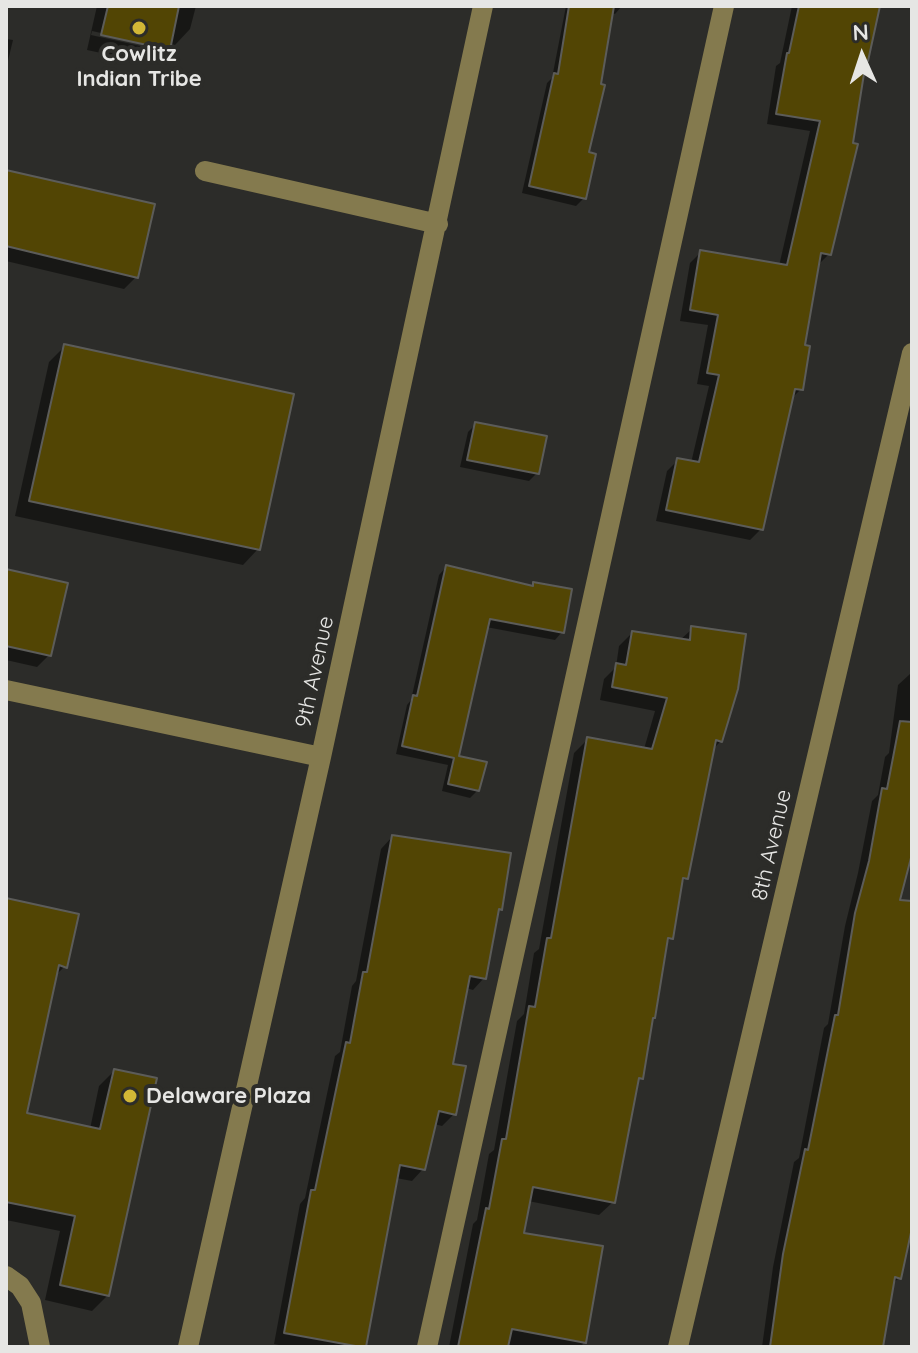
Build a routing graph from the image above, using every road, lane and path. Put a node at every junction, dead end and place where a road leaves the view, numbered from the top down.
1 (483, 6) edge
2 (724, 6) edge
3 (205, 171) dead end
4 (438, 224) junction
5 (912, 353) edge
6 (6, 690) edge
7 (321, 757) junction
8 (6, 1276) edge
9 (40, 1347) edge
10 (188, 1347) edge
11 (427, 1347) edge
12 (678, 1347) edge

1 - 4 street, 9th Avenue
2 - 11 street
3 - 4 street
4 - 7 street, 9th Avenue
5 - 12 street, 8th Avenue
6 - 7 street
7 - 10 street, 9th Avenue
8 - 9 street

